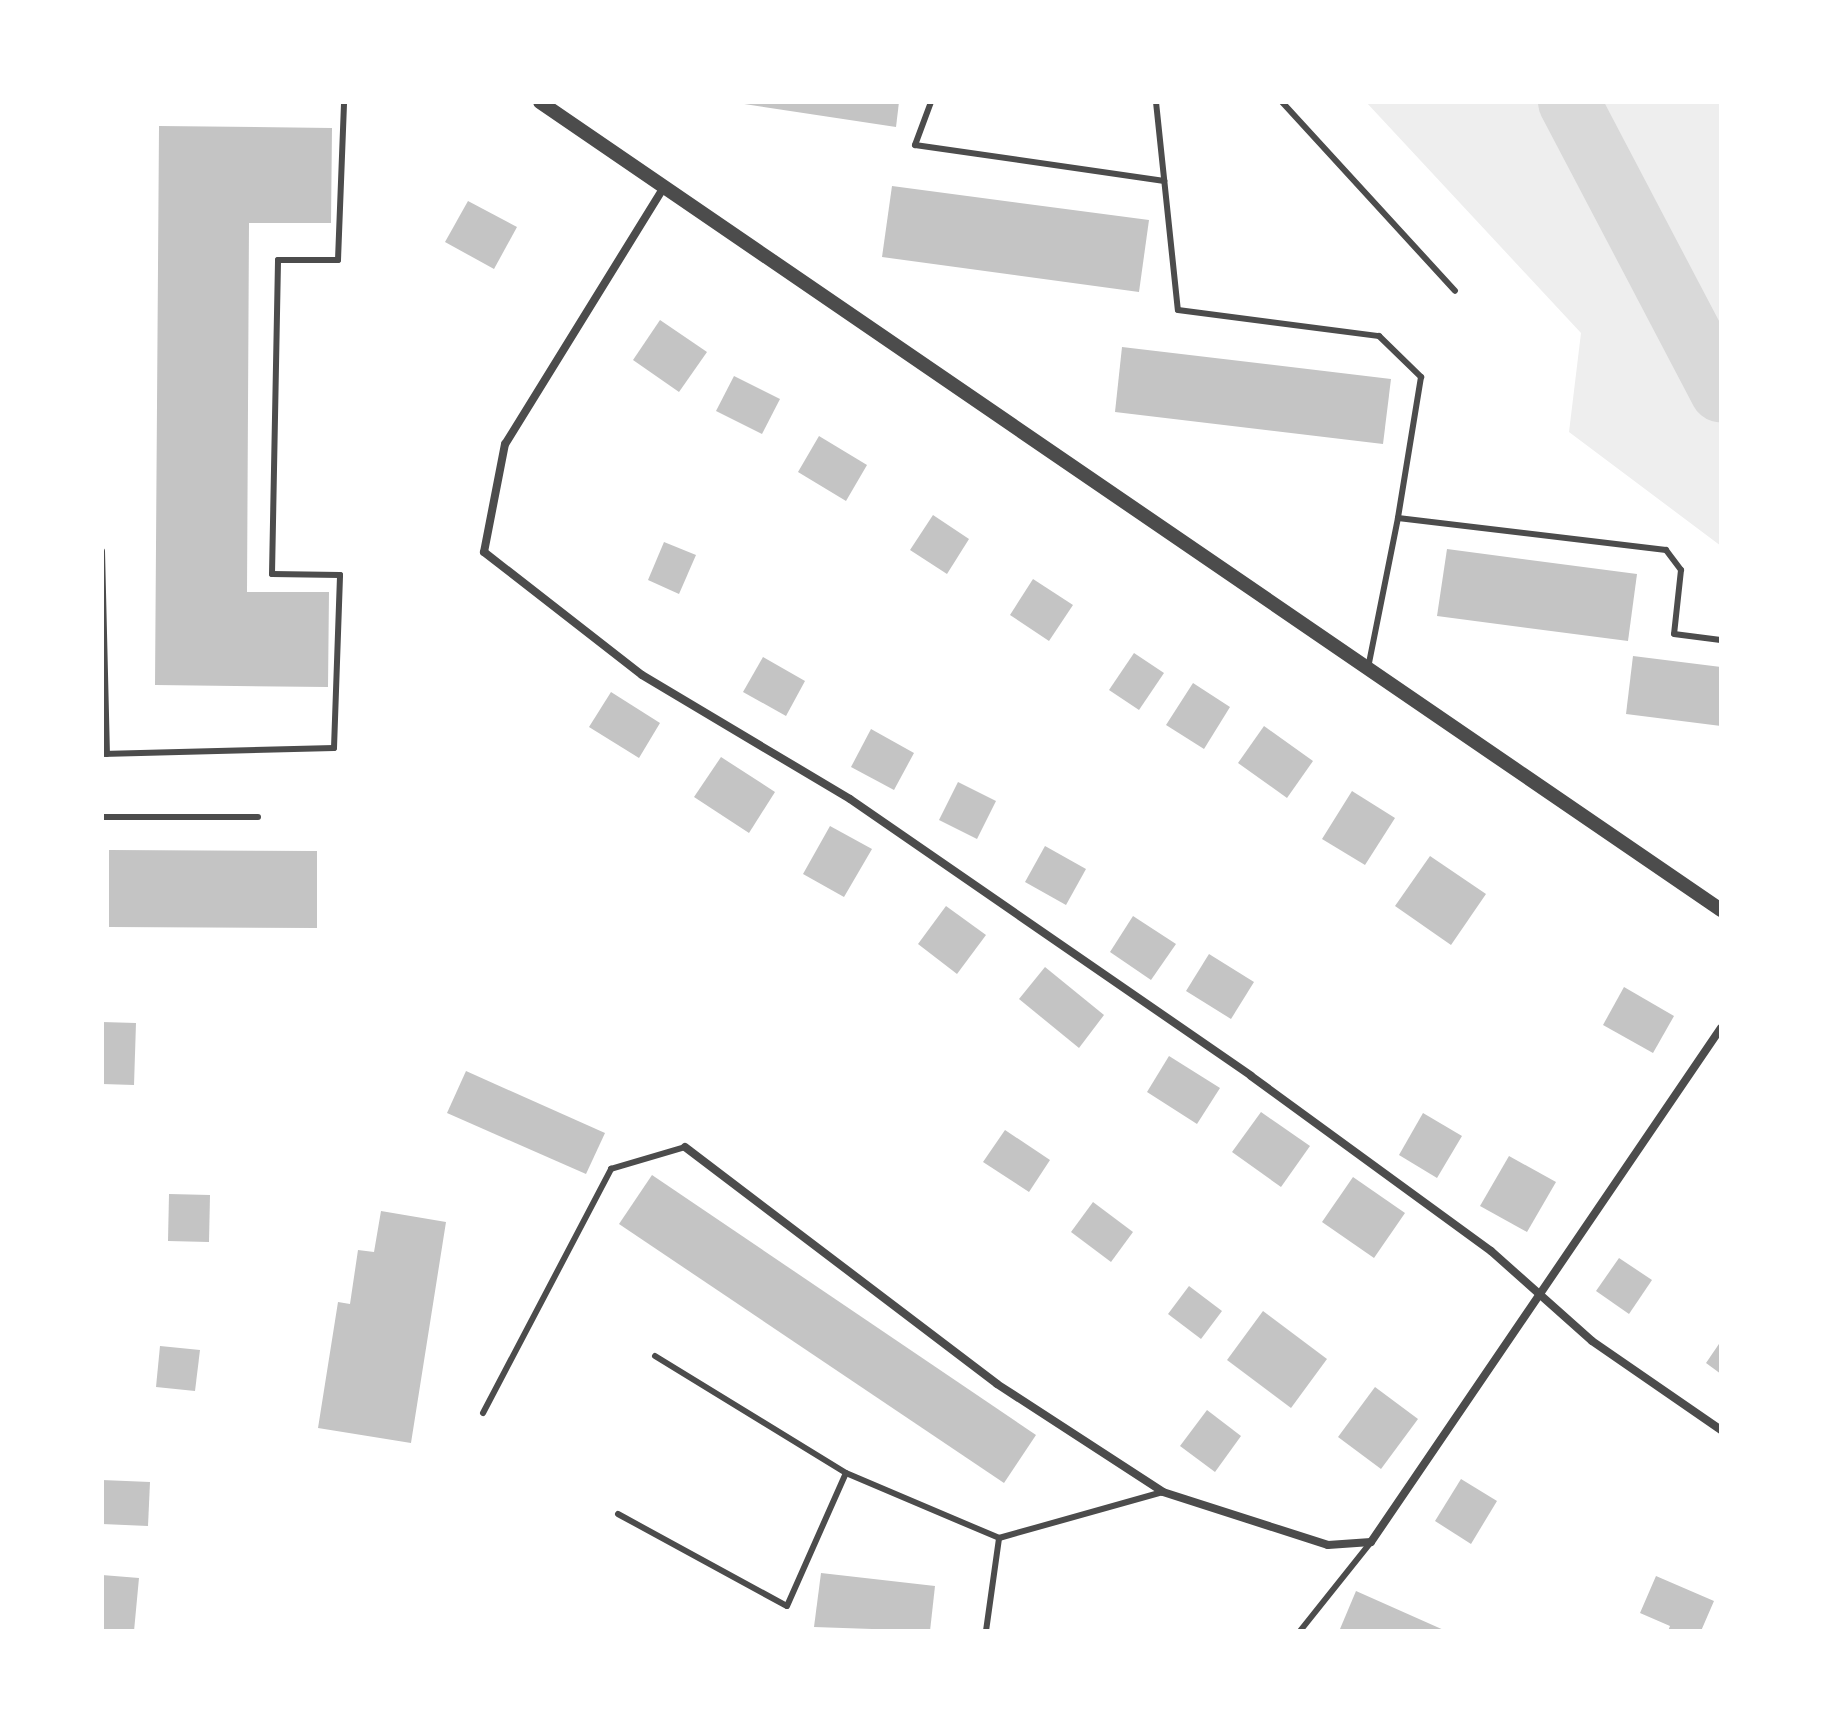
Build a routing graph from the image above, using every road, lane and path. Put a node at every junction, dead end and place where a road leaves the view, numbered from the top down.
1 (344, 102) edge
2 (541, 102) edge
3 (931, 102) edge
4 (1156, 102) edge
5 (1282, 102) edge
6 (1164, 181) junction
7 (664, 187) junction
8 (1455, 291) dead end
9 (1398, 518) junction
10 (102, 551) edge
11 (1721, 640) edge
12 (1367, 672) junction
13 (104, 754) edge
14 (102, 817) edge
15 (258, 817) dead end
16 (1721, 910) edge
17 (1721, 1028) edge
18 (685, 1147) joint
19 (1540, 1296) junction
20 (655, 1356) dead end
21 (483, 1413) dead end
22 (1721, 1430) edge
23 (846, 1473) junction
24 (1163, 1492) junction
25 (618, 1514) dead end
26 (999, 1538) junction
27 (1371, 1542) junction
28 (986, 1631) edge
29 (1300, 1631) edge

1 - 13 lane
2 - 7 street
3 - 6 lane
4 - 6 lane
5 - 8 lane
6 - 9 lane
7 - 12 street
7 - 19 street
9 - 11 lane
9 - 12 lane
10 - 13 lane
12 - 16 street
14 - 15 lane
17 - 19 street
18 - 21 lane
18 - 24 street
19 - 22 street
19 - 27 street
20 - 23 lane
23 - 25 lane
23 - 26 lane
24 - 26 lane
24 - 27 street
26 - 28 lane
27 - 29 lane

